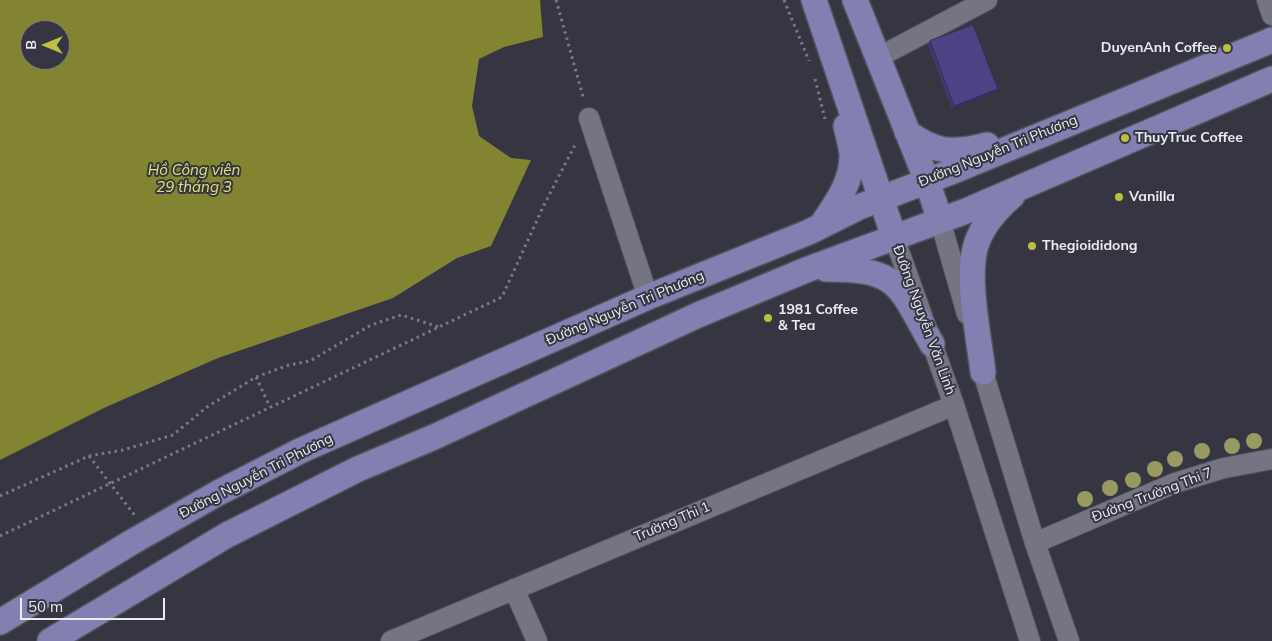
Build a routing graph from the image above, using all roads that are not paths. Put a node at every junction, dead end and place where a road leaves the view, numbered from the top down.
1 (814, 0) edge
2 (855, 0) edge
3 (987, 0) edge
4 (1268, 0) edge
5 (1272, 15) edge
6 (1272, 40) edge
7 (834, 58) junction
8 (877, 58) junction
9 (1272, 79) edge
10 (589, 118) road end
11 (906, 132) junction
12 (1026, 140) junction
13 (927, 181) junction
14 (1025, 185) junction
15 (880, 198) junction
16 (940, 220) junction
17 (821, 226) junction
18 (894, 237) junction
19 (806, 270) junction
20 (648, 297) junction
21 (932, 344) junction
22 (983, 372) junction
23 (954, 405) junction
24 (1272, 459) edge
25 (148, 532) junction
26 (1035, 543) junction
27 (171, 568) junction
28 (514, 589) junction
29 (0, 622) edge
30 (50, 641) edge
31 (392, 641) edge
32 (537, 641) edge
33 (1030, 641) edge
34 (1069, 641) edge

1 - 7 main road, Đường Nguyễn Văn Linh
2 - 8 main road
3 - 8 street
4 - 5 street
6 - 12 main road, Đường Nguyễn Tri Phương
7 - 15 main road, Đường Nguyễn Văn Linh
7 - 17 main road
8 - 11 main road
9 - 14 main road
10 - 20 street
11 - 12 main road
11 - 13 main road
12 - 13 main road, Đường Nguyễn Tri Phương
13 - 15 main road, Đường Nguyễn Tri Phương
13 - 16 main road
14 - 16 main road
14 - 22 main road
15 - 17 main road, Đường Nguyễn Tri Phương
15 - 18 main road, Đường Nguyễn Văn Linh
16 - 18 main road
16 - 22 street
17 - 20 main road, Đường Nguyễn Tri Phương
18 - 19 main road
18 - 21 street, Đường Nguyễn Văn Linh
19 - 21 main road
19 - 27 main road
20 - 25 main road, Đường Nguyễn Tri Phương
21 - 23 street, Đường Nguyễn Văn Linh
22 - 26 street
23 - 28 street, Trường Thi 1
23 - 33 street, Đường Nguyễn Văn Linh
24 - 26 street, Đường Trường Thi 7
25 - 27 main road
25 - 29 main road, Đường Nguyễn Tri Phương
26 - 34 street
27 - 30 main road
28 - 31 street, Trường Thi 1
28 - 32 street

